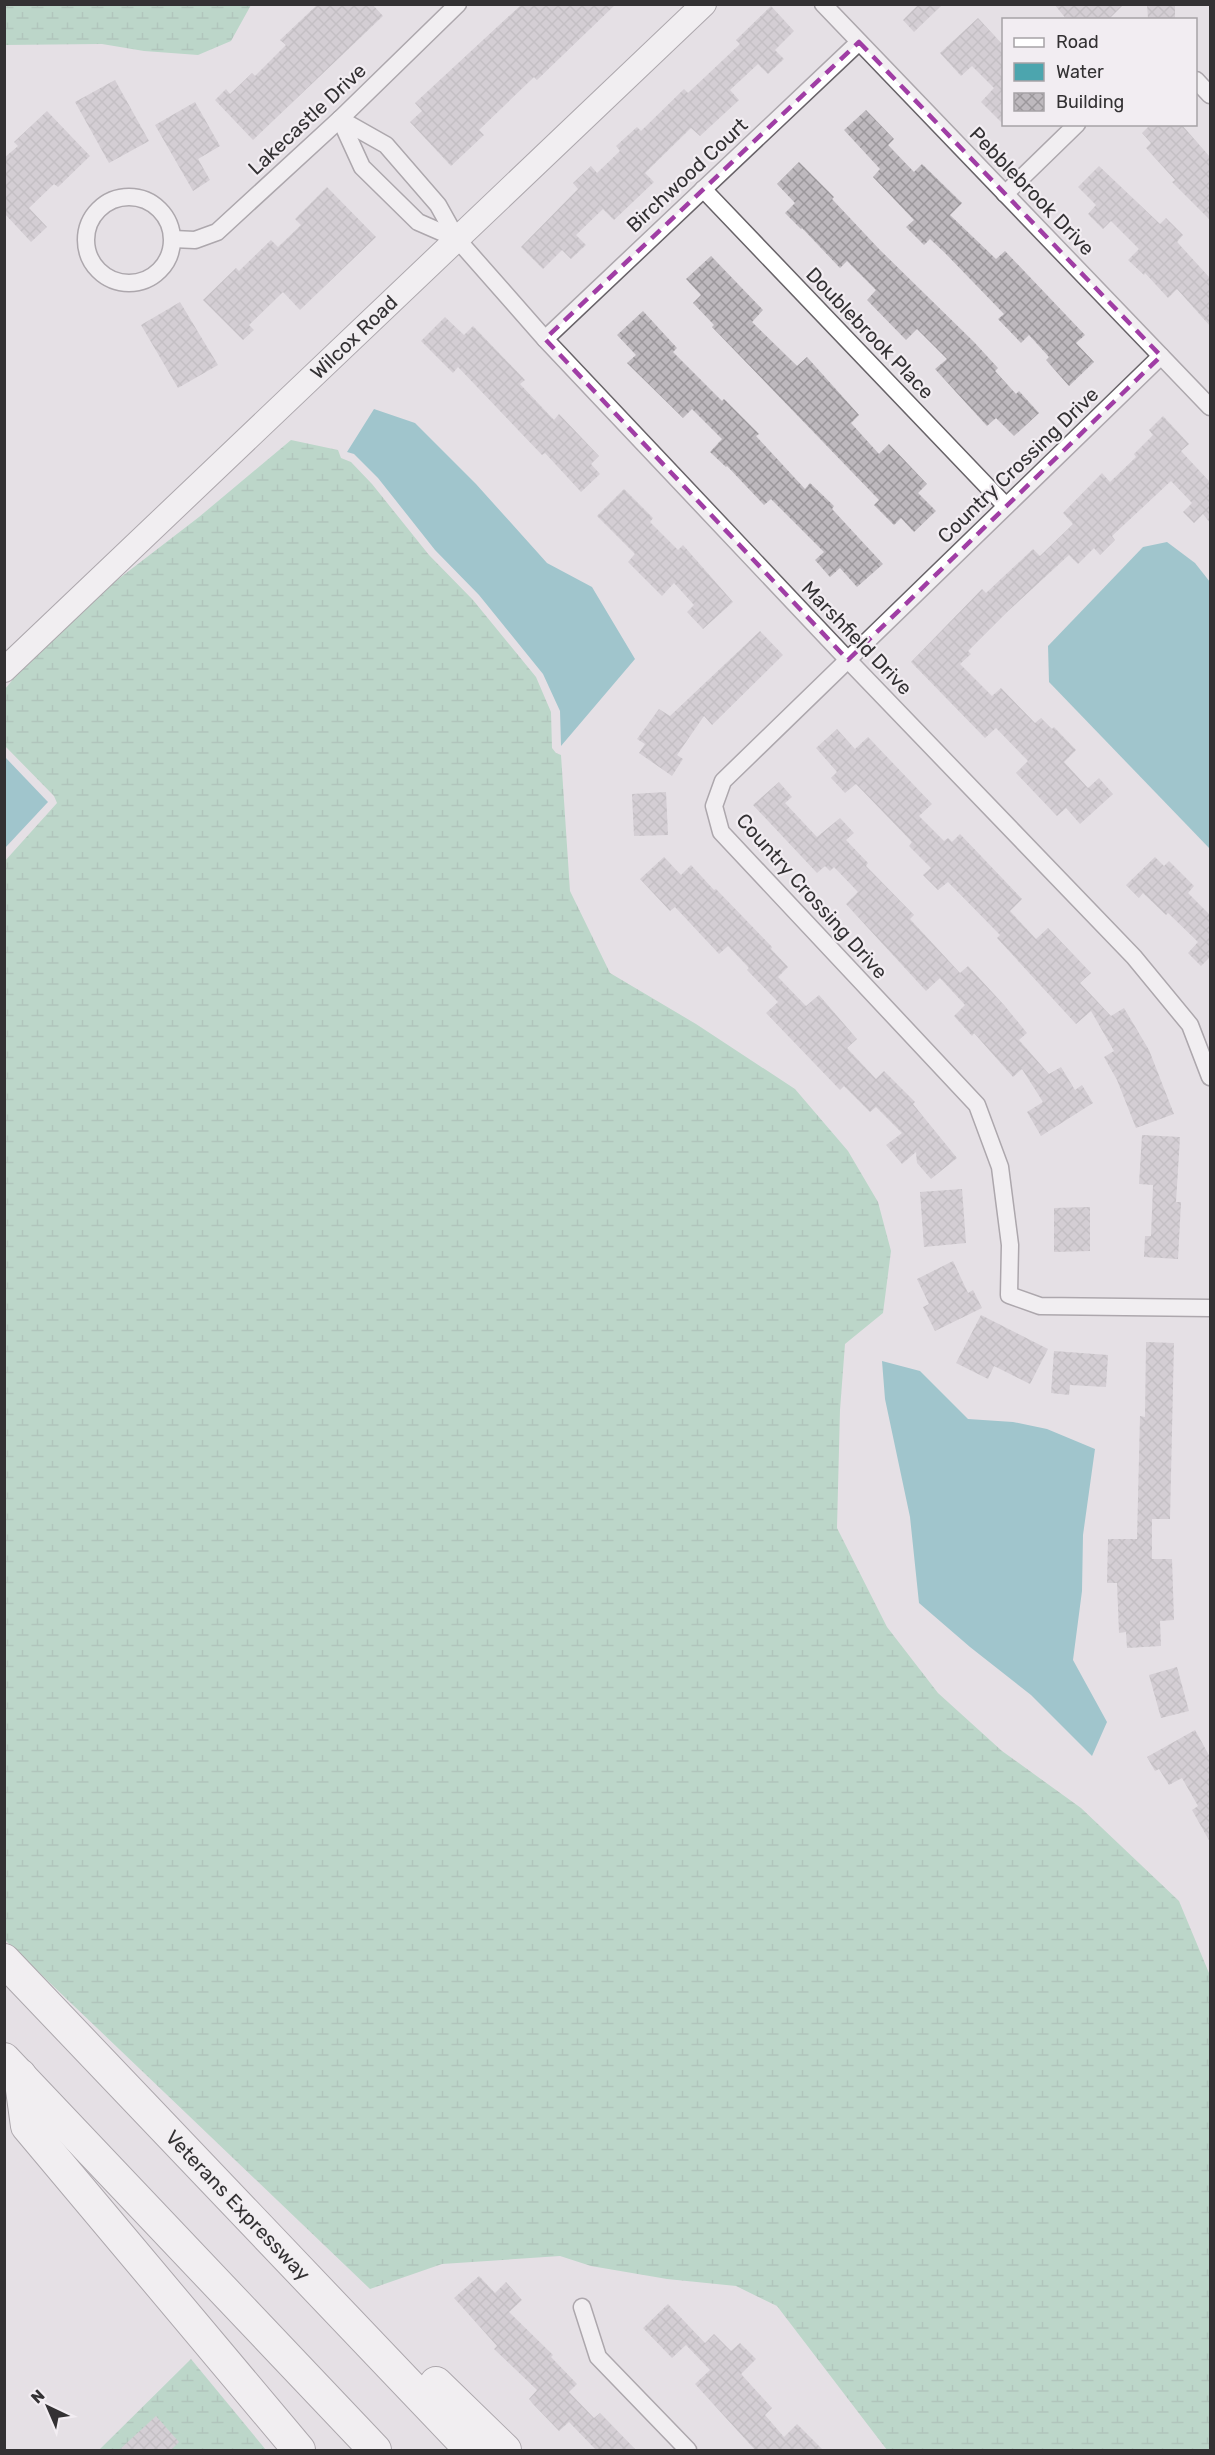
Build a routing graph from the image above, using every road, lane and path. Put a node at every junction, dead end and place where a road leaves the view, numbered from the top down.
1 (458, 4) edge
2 (704, 4) edge
3 (823, 4) edge
4 (859, 42) junction
5 (1197, 81) edge
6 (1210, 95) edge
7 (340, 119) junction
8 (1075, 126) edge
9 (703, 189) junction
10 (1005, 194) junction
11 (173, 239) junction
12 (457, 239) junction
13 (544, 339) junction
14 (1161, 356) junction
15 (1210, 407) edge
16 (1006, 506) junction
17 (848, 660) junction
18 (4, 670) edge
19 (1210, 1077) edge
20 (1210, 1308) edge
21 (4, 1960) edge
22 (4, 1989) edge
23 (12, 2067) edge
24 (323, 2294) junction
25 (582, 2307) dead end
26 (299, 2451) edge
27 (375, 2451) edge
28 (442, 2451) edge
29 (471, 2451) edge
30 (505, 2451) edge
31 (688, 2451) edge

1 - 7 street, Lakecastle Drive
2 - 12 street, Wilcox Road
3 - 4 street, Pebblebrook Drive
4 - 9 street, Birchwood Court
4 - 10 street, Pebblebrook Drive
5 - 6 street
7 - 11 street, Lakecastle Drive
7 - 12 street, Marshfield Drive
7 - 12 street, Marshfield Drive
8 - 10 street
9 - 13 street, Birchwood Court
9 - 16 street, Doublebrook Place
10 - 14 street, Pebblebrook Drive
11 - 11 street
12 - 13 street, Marshfield Drive
12 - 18 street, Wilcox Road
13 - 17 street, Marshfield Drive
14 - 15 street, Pebblebrook Drive
14 - 16 street, Country Crossing Drive
16 - 17 street, Country Crossing Drive
17 - 19 street, Marshfield Drive
17 - 20 street, Country Crossing Drive
21 - 24 highway, Veterans Expressway
22 - 28 highway
23 - 26 highway
23 - 27 highway
24 - 29 highway, Veterans Expressway
24 - 30 highway
25 - 31 street

